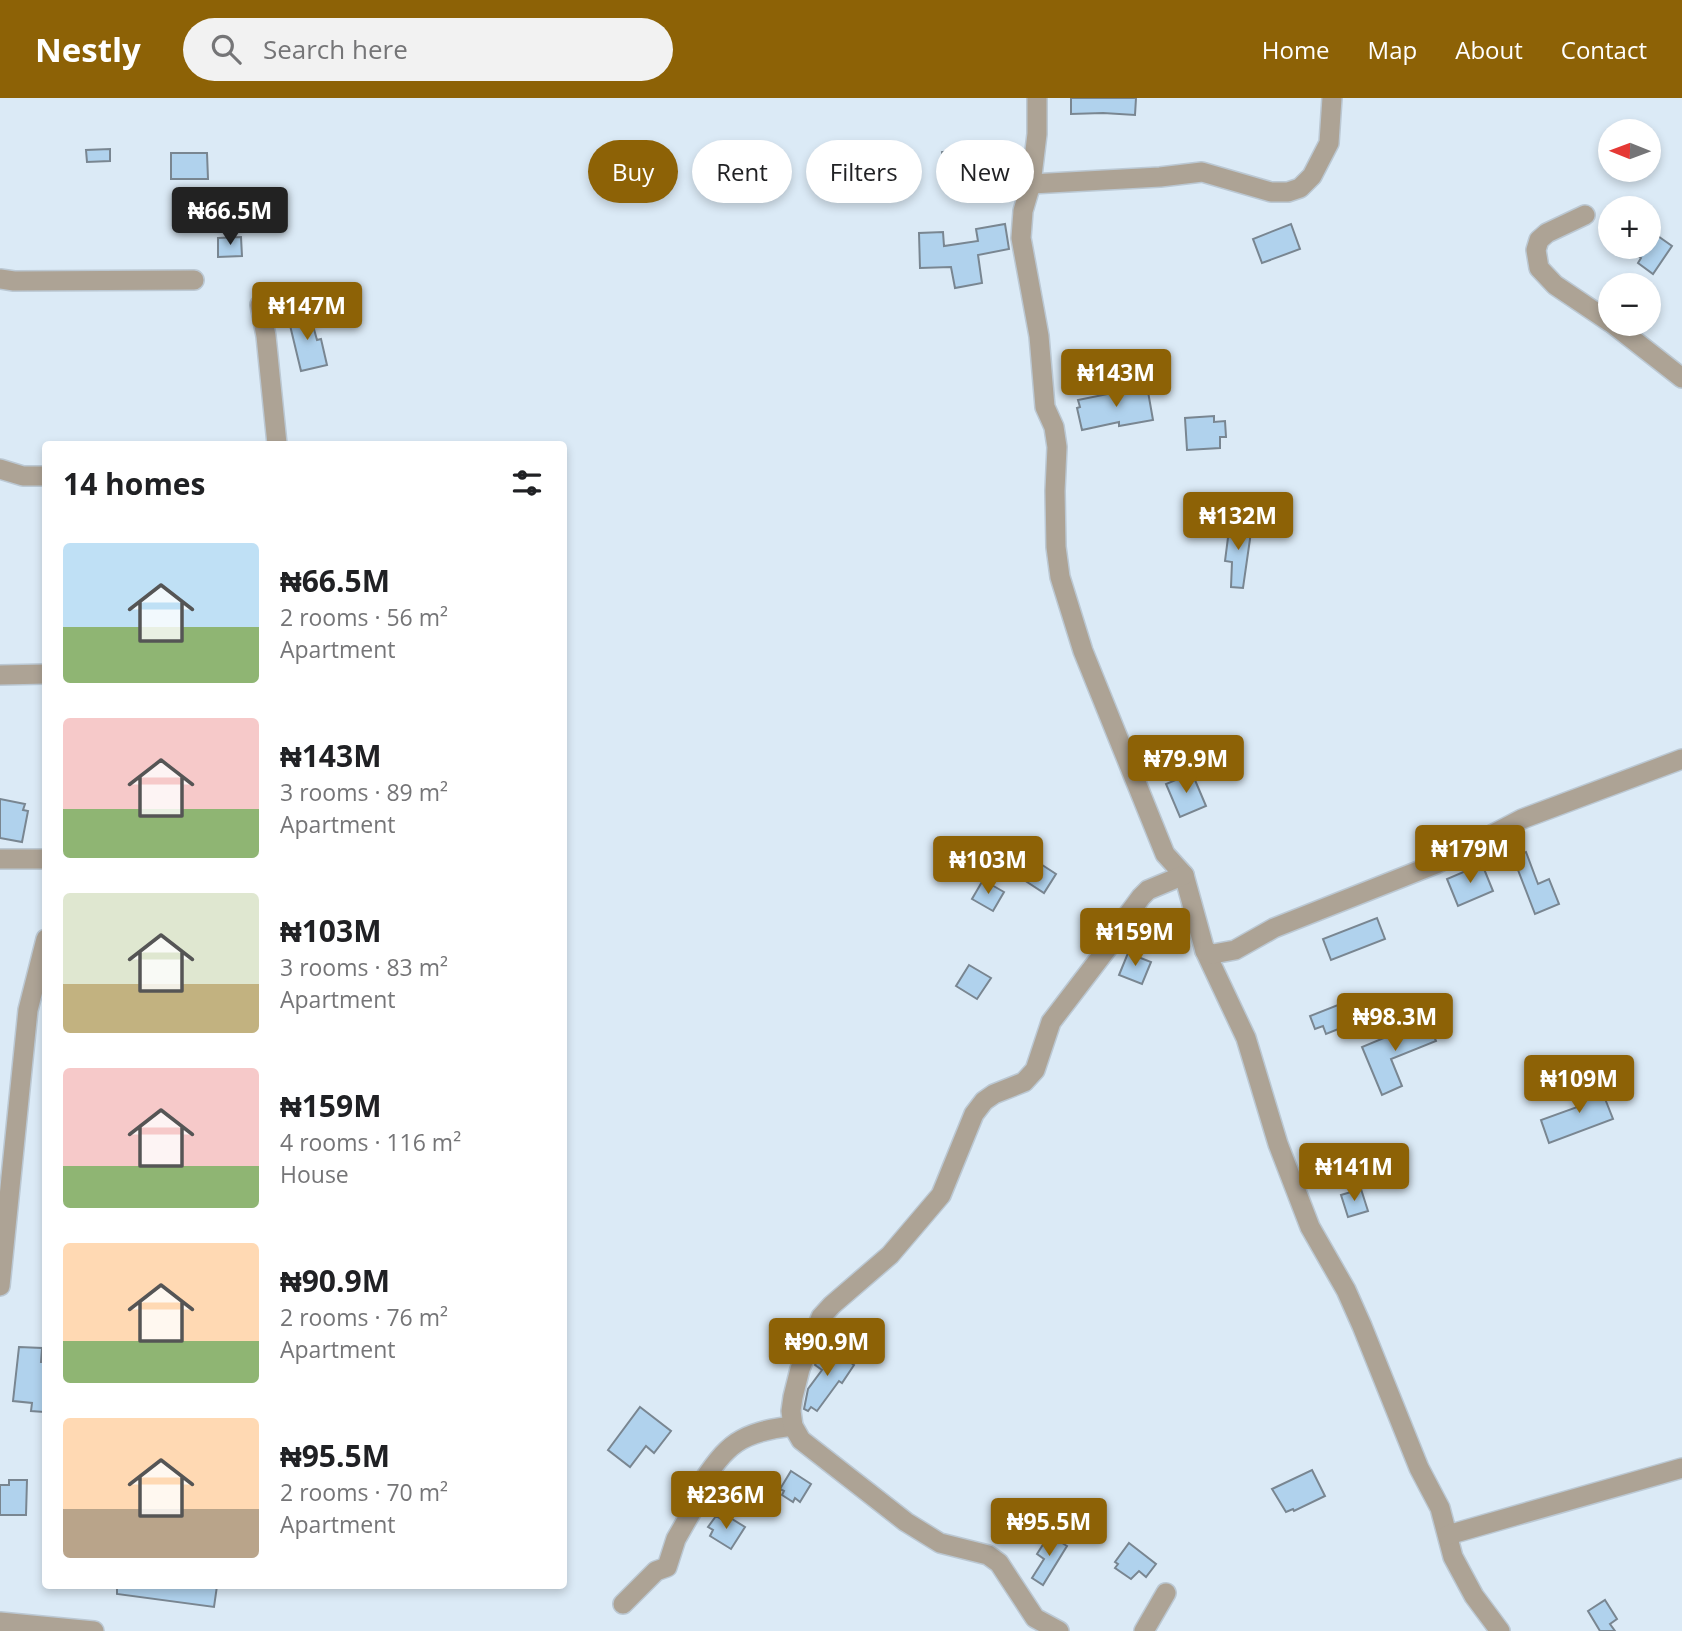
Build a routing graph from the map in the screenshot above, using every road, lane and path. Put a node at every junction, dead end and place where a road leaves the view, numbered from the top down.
1 (1037, 98) edge
2 (1332, 98) edge
3 (1034, 159) edge
4 (1034, 184) edge
5 (1025, 203) edge
6 (1585, 215) dead end
7 (0, 279) edge
8 (194, 280) dead end
9 (260, 305) dead end
10 (1598, 314) edge
11 (1628, 336) edge
12 (1682, 378) edge
13 (277, 441) edge
14 (0, 469) edge
15 (42, 476) edge
16 (42, 674) edge
17 (0, 675) edge
18 (1682, 759) edge
19 (0, 859) edge
20 (42, 859) edge
21 (1184, 875) junction
22 (1205, 951) junction
23 (42, 955) edge
24 (8, 1119) edge
25 (0, 1286) edge
26 (793, 1426) junction
27 (1682, 1468) edge
28 (1448, 1535) junction
29 (1166, 1593) dead end
30 (623, 1604) dead end
31 (0, 1622) edge
32 (94, 1631) edge
33 (1059, 1631) edge
34 (1144, 1631) edge
35 (1500, 1631) edge

1 - 3 street
2 - 4 street
5 - 21 street
6 - 10 street
7 - 8 street
9 - 13 street
11 - 12 street
14 - 15 street
16 - 17 street
18 - 22 street
19 - 20 street
21 - 22 street
21 - 26 street
22 - 28 street
23 - 24 street
24 - 25 street
26 - 30 street
26 - 33 street
27 - 28 street
28 - 35 street
29 - 34 street
31 - 32 street

